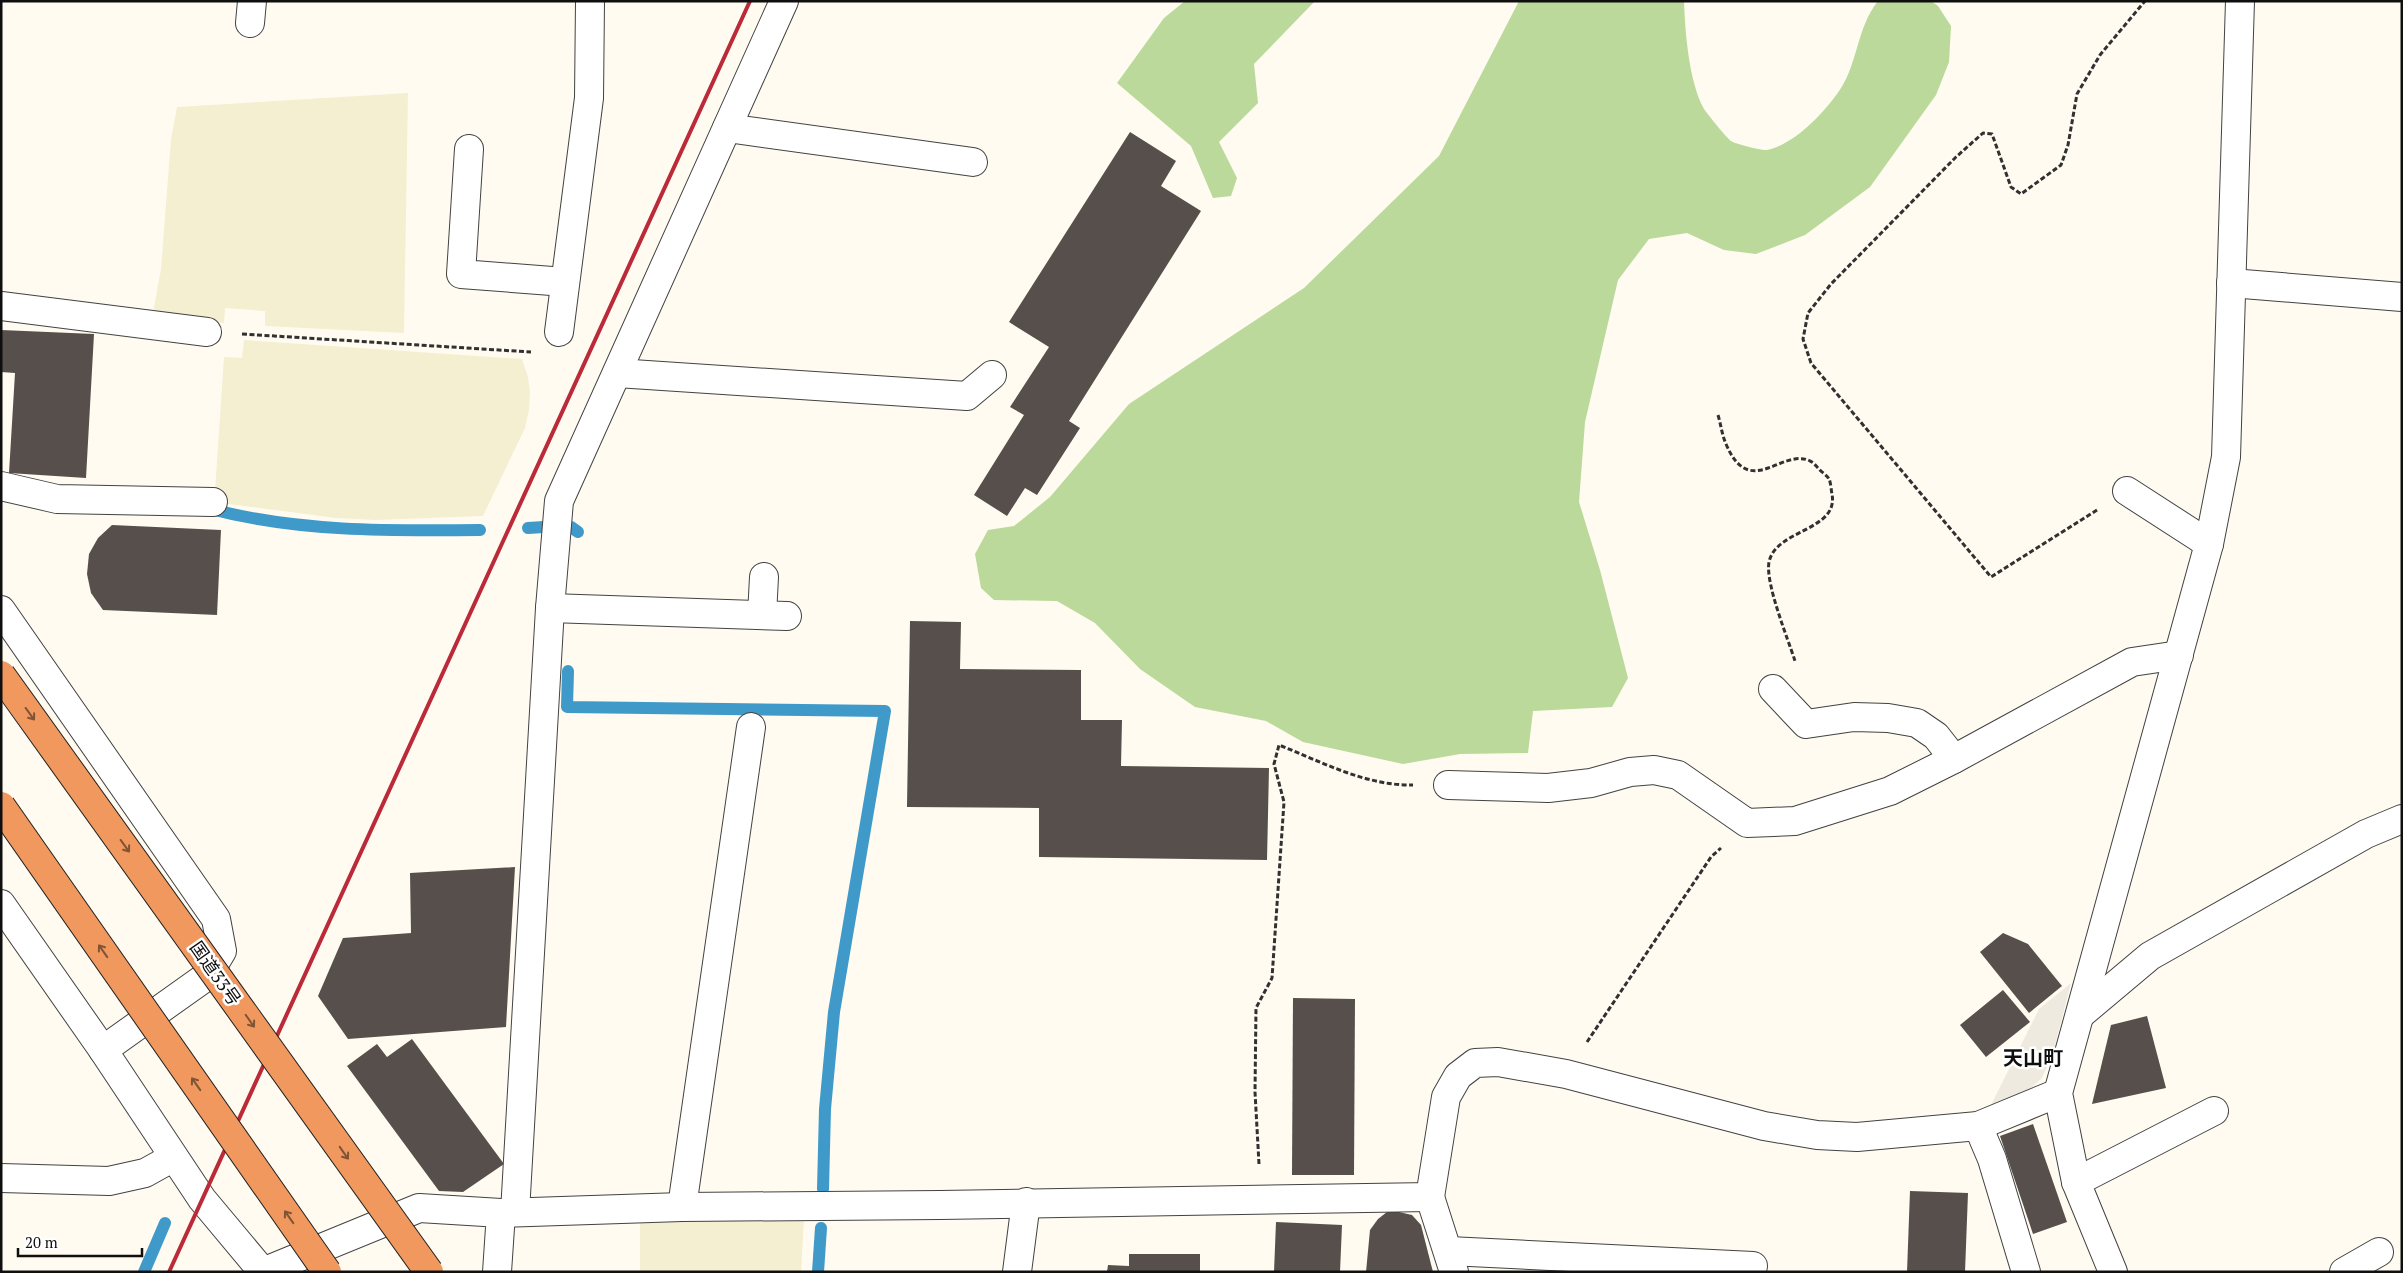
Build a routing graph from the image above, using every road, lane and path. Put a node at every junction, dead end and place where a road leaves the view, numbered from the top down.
1 (590, 1) edge
2 (784, 1) edge
3 (2145, 1) edge
4 (2240, 1) edge
5 (727, 128) junction
6 (469, 149) dead end
7 (972, 162) dead end
8 (565, 282) junction
9 (2231, 283) junction
10 (2402, 297) edge
11 (1, 306) edge
12 (207, 332) joint
13 (559, 332) joint
14 (617, 373) junction
15 (992, 375) dead end
16 (1718, 415) dead end
17 (1, 486) edge
18 (2128, 491) joint
19 (213, 502) dead end
20 (2209, 544) junction
21 (764, 577) dead end
22 (550, 608) junction
23 (1, 610) edge
24 (2179, 655) junction
25 (1797, 667) dead end
26 (1, 675) edge
27 (1773, 689) dead end
28 (751, 728) dead end
29 (1954, 759) junction
30 (1448, 785) joint
31 (1, 806) edge
32 (2402, 819) edge
33 (1747, 823) junction
34 (1, 904) edge
35 (2081, 1014) junction
36 (103, 1050) junction
37 (1566, 1074) junction
38 (2058, 1093) junction
39 (2214, 1111) dead end
40 (1978, 1126) junction
41 (172, 1158) junction
42 (1, 1178) edge
43 (2076, 1182) junction
44 (1430, 1197) junction
45 (1261, 1199) junction
46 (1026, 1202) junction
47 (682, 1207) junction
48 (508, 1212) junction
49 (2379, 1252) dead end
50 (1451, 1261) edge
51 (1753, 1266) dead end
52 (263, 1272) edge
53 (327, 1272) edge
54 (429, 1272) edge
55 (497, 1272) edge
56 (1017, 1272) edge
57 (2026, 1272) edge
58 (2113, 1272) edge
59 (2344, 1272) edge

1 - 8 street
2 - 5 street
3 - 18 path
4 - 9 street
5 - 7 street
5 - 14 street
6 - 8 street
8 - 13 street
9 - 10 street
9 - 20 street
11 - 12 street
12 - 13 path
14 - 15 street
14 - 22 street
16 - 25 path
17 - 19 street
18 - 20 street
20 - 24 street
21 - 22 street
22 - 48 street
23 - 36 street
24 - 29 street
24 - 35 street
26 -> 54 highway, 国道33号, bridge
27 - 29 street
28 - 47 street
29 - 33 street
30 - 33 street
30 - 45 path
53 -> 31 highway, bridge
32 - 35 street
33 - 37 path
34 - 36 street
35 - 38 street
36 - 41 street
37 - 40 street
37 - 44 street
38 - 40 street
38 - 43 street
39 - 43 street
40 - 57 street
41 - 42 street
41 - 52 street
43 - 58 street
44 - 45 street
44 - 50 street
45 - 46 street
46 - 47 street
46 - 56 street
47 - 48 street
48 - 52 street
48 - 55 street
49 - 59 street
50 - 51 street

